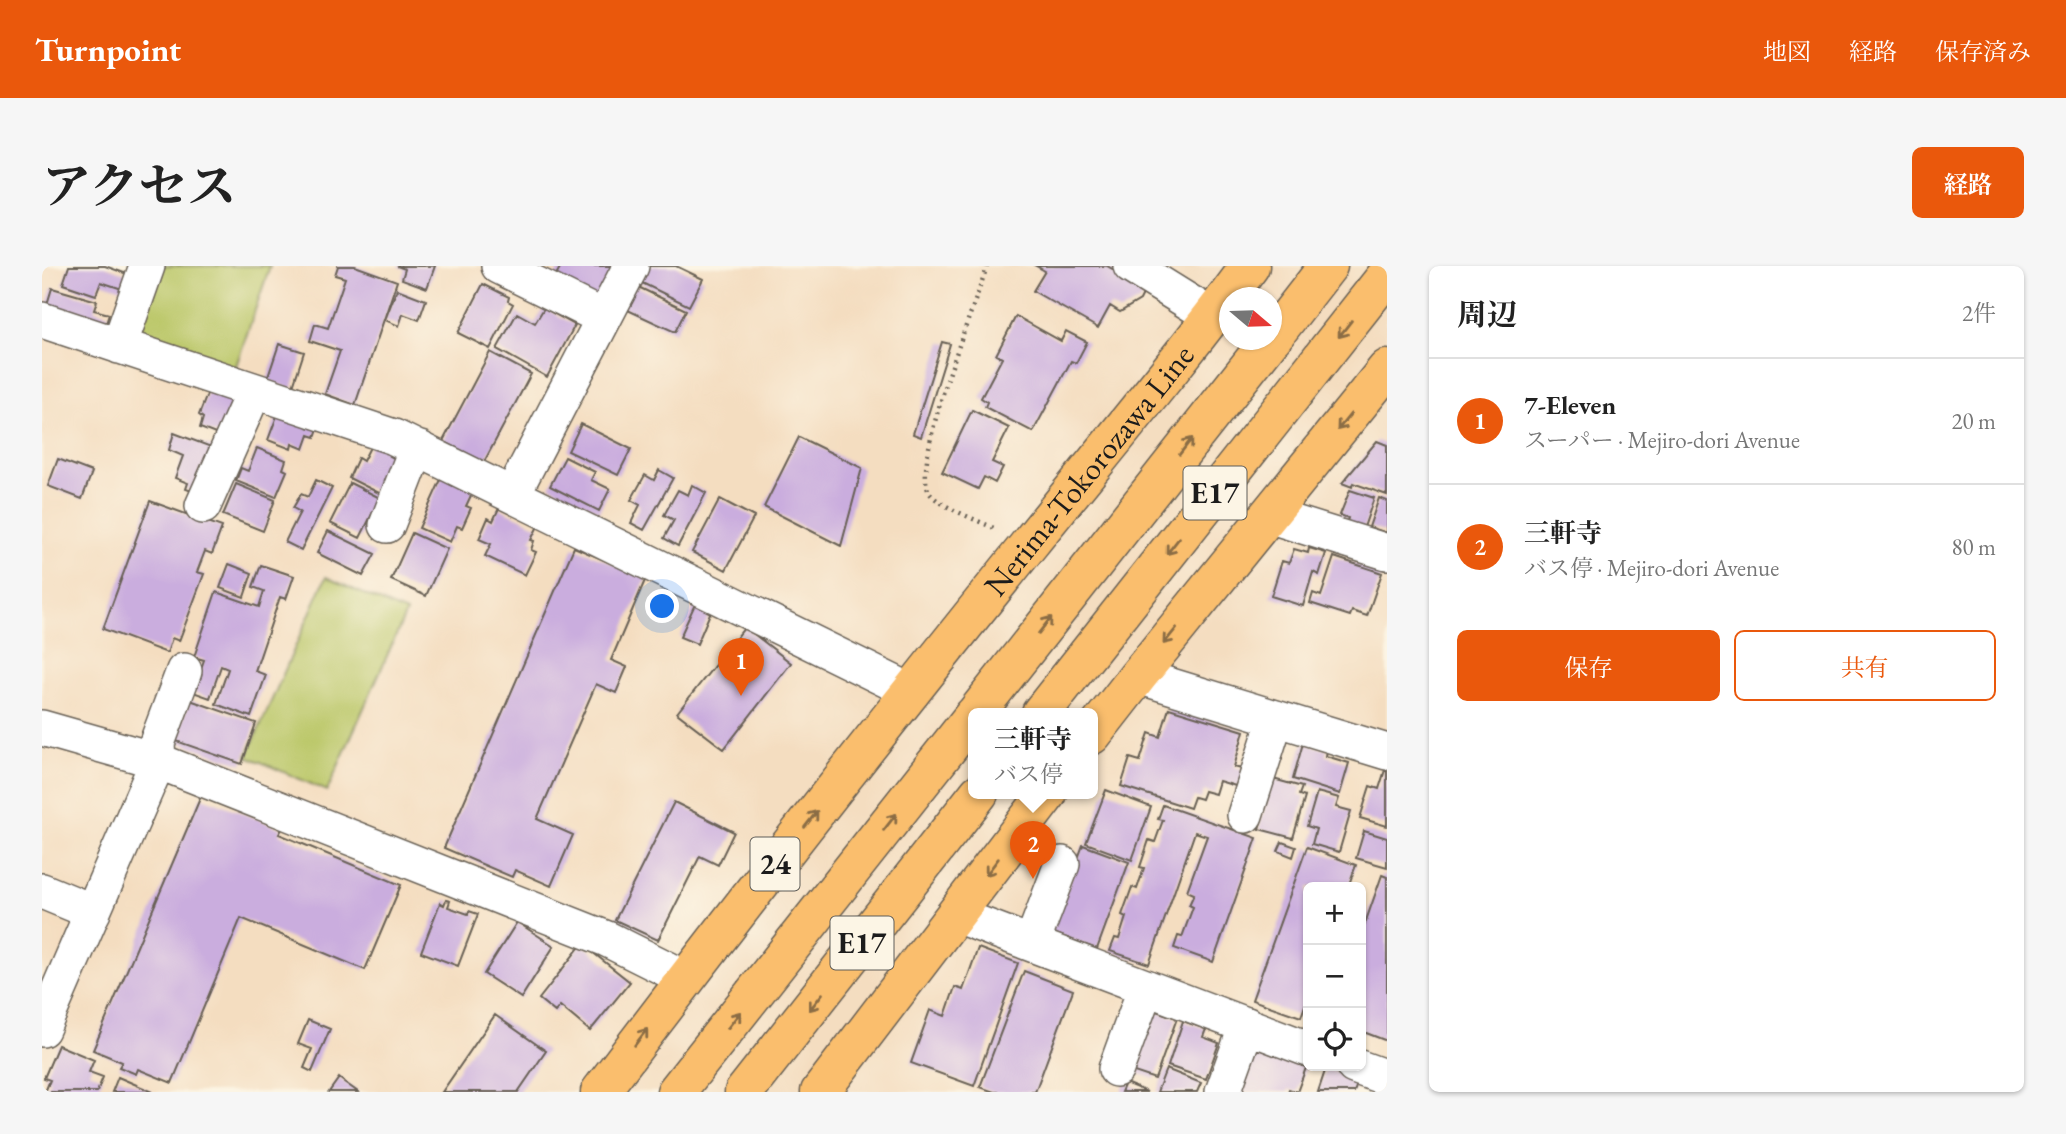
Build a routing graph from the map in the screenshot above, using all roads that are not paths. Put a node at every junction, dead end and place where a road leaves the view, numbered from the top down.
1 (146, 266) edge
2 (499, 266) edge
3 (631, 266) edge
4 (1131, 266) edge
5 (1250, 266) edge
6 (1328, 266) edge
7 (1387, 275) edge
8 (1213, 317) junction
9 (604, 318) junction
10 (42, 320) edge
11 (1282, 325) edge
12 (119, 346) junction
13 (1262, 350) edge
14 (1387, 369) edge
15 (254, 391) junction
16 (420, 450) junction
17 (512, 495) junction
18 (203, 506) dead end
19 (1268, 516) junction
20 (387, 525) dead end
21 (1387, 552) edge
22 (184, 671) dead end
23 (1138, 676) junction
24 (912, 692) junction
25 (980, 708) edge
26 (1045, 708) edge
27 (1276, 718) junction
28 (968, 723) edge
29 (42, 728) edge
30 (1098, 728) edge
31 (1387, 751) edge
32 (158, 761) junction
33 (974, 799) edge
34 (1043, 799) edge
35 (1245, 815) dead end
36 (1062, 864) dead end
37 (42, 891) edge
38 (93, 912) junction
39 (956, 915) junction
40 (1032, 943) junction
41 (685, 978) junction
42 (1146, 987) junction
43 (1247, 1025) junction
44 (42, 1029) edge
45 (1303, 1046) edge
46 (1116, 1069) dead end
47 (1366, 1070) edge
48 (1387, 1078) edge
49 (600, 1092) edge
50 (676, 1092) edge
51 (744, 1092) edge
52 (820, 1092) edge
53 (1223, 1092) edge

1 - 12 street
2 - 9 street
3 - 9 street
4 - 8 street
5 - 8 main road, Nerima-Tokorozawa Line / 24
6 - 11 main road, E17
7 -> 26 main road, E17
8 - 24 main road, Nerima-Tokorozawa Line / 24
9 - 17 street
10 - 12 street
12 - 15 street
25 -> 13 main road, E17
14 -> 19 main road
15 - 16 street
15 - 18 street
16 - 17 street
16 - 20 street
17 - 24 street
19 - 21 street
19 -> 23 main road
22 - 32 street
23 - 27 street
23 - 30 main road
41 -> 24 main road, 24
27 - 31 street
27 - 35 street
50 -> 28 main road, E17
29 - 32 street
32 - 38 street
32 - 41 street
33 -> 51 main road, E17
34 -> 39 main road
36 - 40 street
37 - 38 street
38 - 44 street
39 - 40 street
39 - 52 main road
40 - 42 street
49 -> 41 main road, 24
42 - 43 street
42 - 46 street
43 - 45 street
43 - 53 street
47 - 48 street

